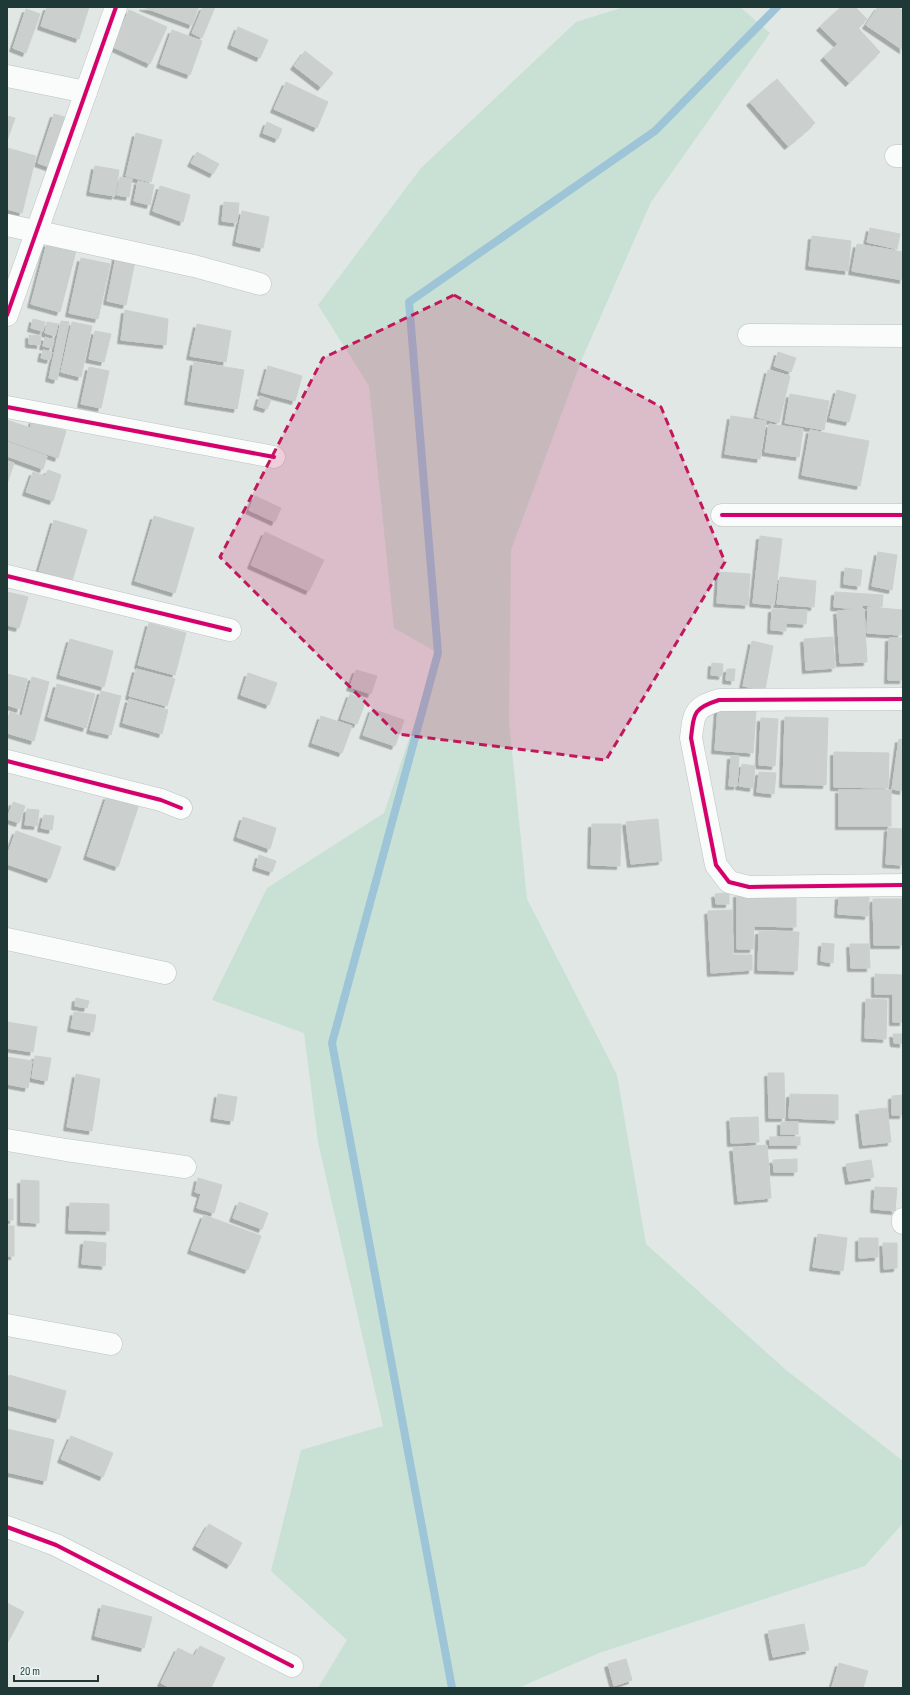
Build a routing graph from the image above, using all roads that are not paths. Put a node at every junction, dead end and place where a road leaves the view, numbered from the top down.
1 (116, 7) edge
2 (7, 76) edge
3 (86, 92) junction
4 (7, 225) edge
5 (36, 231) junction
6 (260, 284) dead end
7 (7, 315) edge
8 (749, 335) dead end
9 (903, 336) edge
10 (7, 407) edge
11 (274, 458) dead end
12 (722, 515) dead end
13 (903, 515) edge
14 (7, 576) edge
15 (230, 630) dead end
16 (903, 699) edge
17 (7, 761) edge
18 (181, 808) dead end
19 (903, 885) edge
20 (7, 939) edge
21 (165, 973) dead end
22 (7, 1140) edge
23 (185, 1167) dead end
24 (903, 1219) edge
25 (903, 1223) edge
26 (7, 1325) edge
27 (111, 1344) dead end
28 (7, 1527) edge
29 (292, 1666) dead end

1 - 3 street
2 - 3 street
3 - 5 street
4 - 5 street
5 - 6 street
5 - 7 street
8 - 9 street
10 - 11 street
12 - 13 street
14 - 15 street
16 - 19 street
17 - 18 street
20 - 21 street
22 - 23 street
24 - 25 street
26 - 27 street
28 - 29 street

